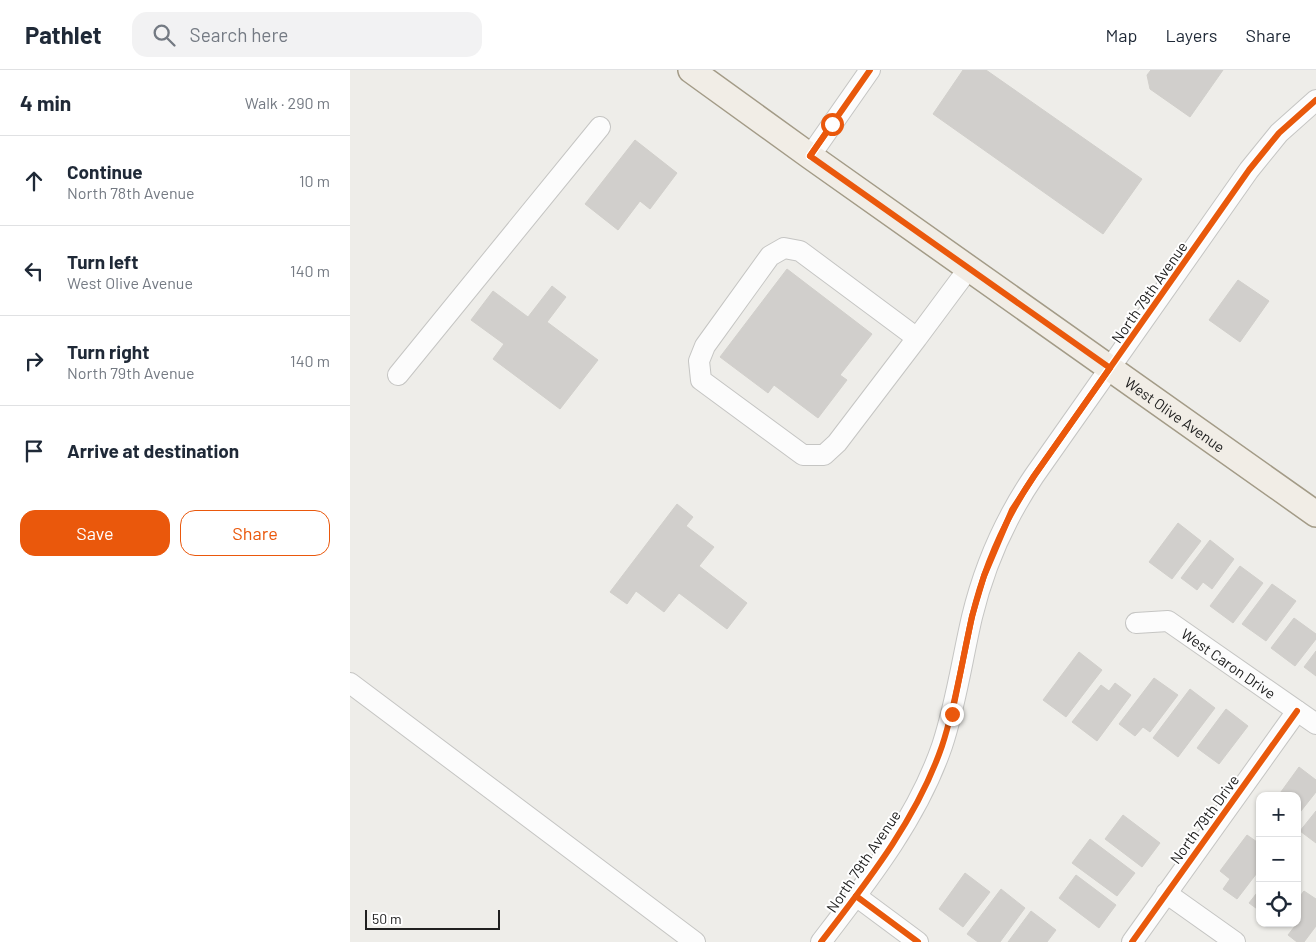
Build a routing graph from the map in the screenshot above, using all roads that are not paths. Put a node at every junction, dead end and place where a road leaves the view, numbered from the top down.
1 (691, 70) edge
2 (870, 70) edge
3 (1316, 100) edge
4 (600, 126) dead end
5 (810, 156) junction
6 (969, 268) junction
7 (917, 338) junction
8 (1110, 368) junction
9 (398, 375) dead end
10 (1316, 514) edge
11 (1136, 623) dead end
12 (350, 683) edge
13 (1297, 711) junction
14 (1316, 724) edge
15 (1166, 893) junction
16 (856, 896) junction
17 (695, 942) edge
18 (821, 942) edge
19 (918, 942) edge
20 (1132, 942) edge
21 (1235, 942) edge

1 - 5 main road, West Olive Avenue
2 - 5 street
3 - 8 street, North 79th Avenue
4 - 9 street
5 - 6 main road, West Olive Avenue
6 - 7 street
6 - 8 main road, West Olive Avenue
7 - 7 street
8 - 10 main road, West Olive Avenue
8 - 16 street, North 79th Avenue
11 - 13 street, West Caron Drive
12 - 17 street
13 - 14 street, West Caron Drive
13 - 15 street, North 79th Drive
15 - 20 street, North 79th Drive
15 - 21 street
16 - 18 street, North 79th Avenue
16 - 19 street

